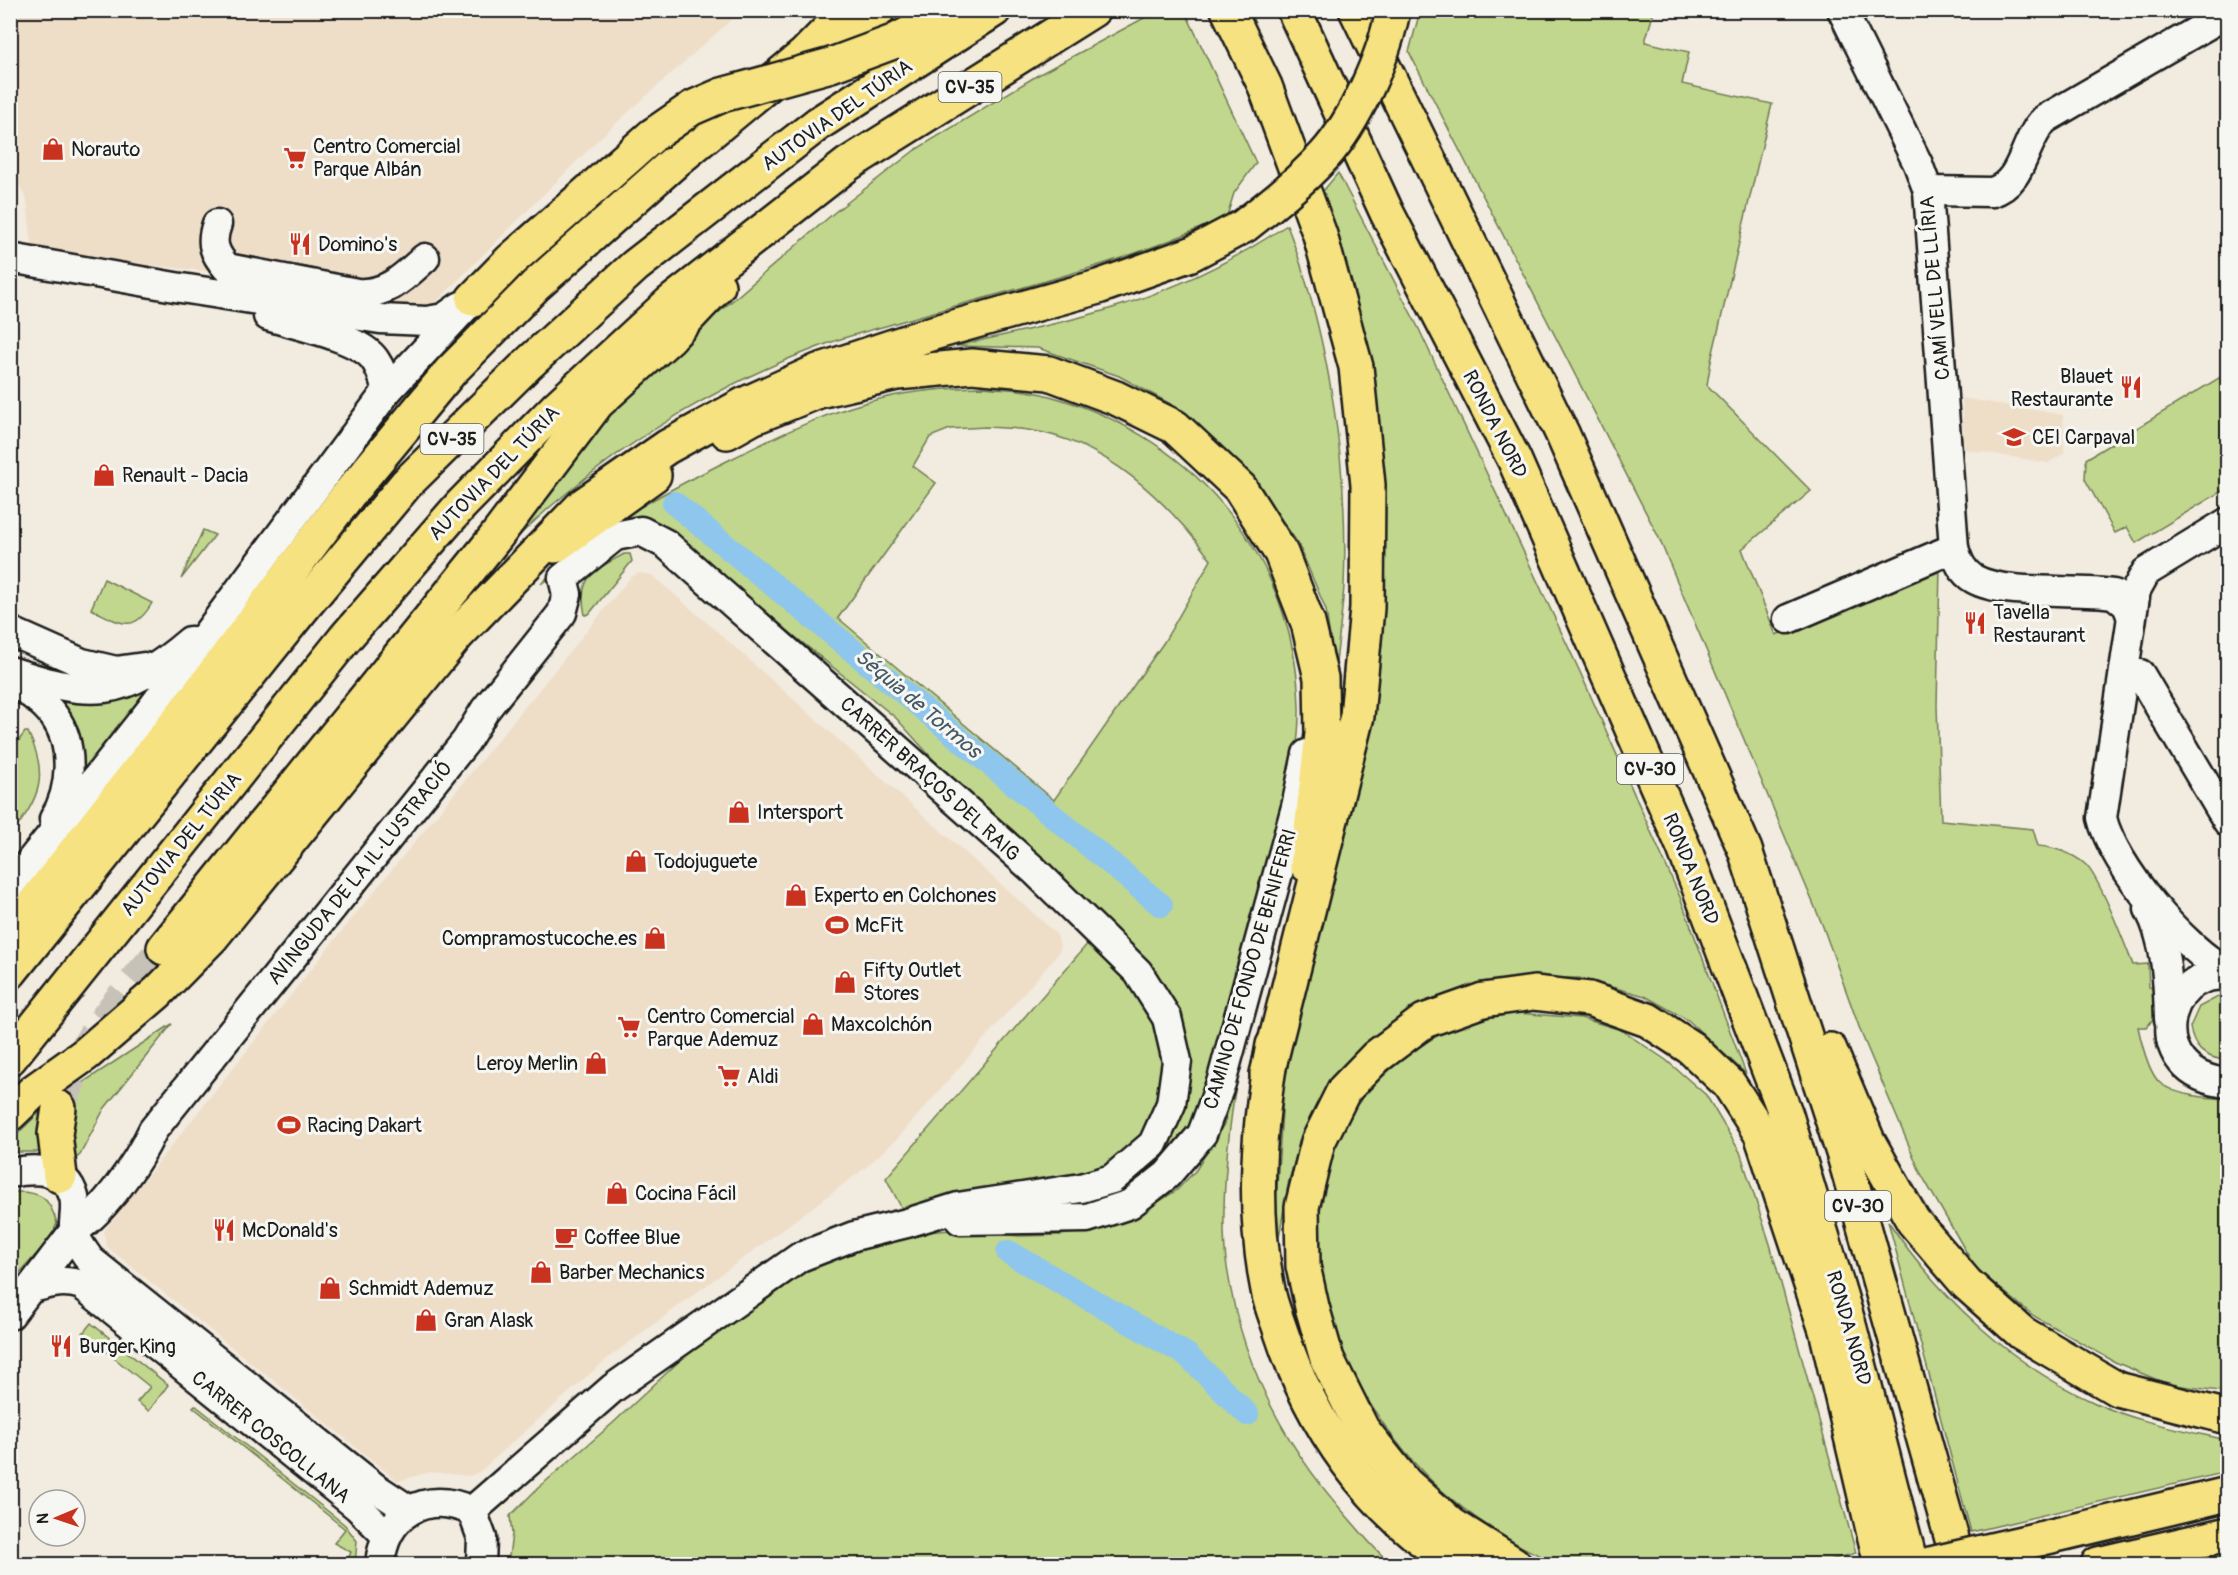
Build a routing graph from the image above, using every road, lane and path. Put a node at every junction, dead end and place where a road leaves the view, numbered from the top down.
1 (848, 10) edge
2 (878, 10) edge
3 (954, 10) edge
4 (994, 10) edge
5 (1093, 10) edge
6 (1228, 10) edge
7 (1294, 10) edge
8 (1356, 10) edge
9 (1393, 10) edge
10 (1842, 10) edge
11 (2228, 13) edge
12 (734, 114) junction
13 (1928, 191) junction
14 (788, 211) junction
15 (217, 224) dead end
16 (10, 258) edge
17 (425, 258) dead end
18 (175, 287) junction
19 (473, 299) junction
20 (387, 391) junction
21 (2228, 522) edge
22 (641, 531) joint
23 (1958, 558) junction
24 (253, 573) junction
25 (514, 575) junction
26 (2132, 615) junction
27 (1788, 620) dead end
28 (1308, 623) junction
29 (10, 631) edge
30 (158, 666) junction
31 (10, 670) edge
32 (2140, 674) dead end
33 (10, 680) edge
34 (10, 703) edge
35 (2228, 822) edge
36 (1745, 850) junction
37 (13, 874) edge
38 (2132, 875) junction
39 (10, 934) edge
40 (164, 948) tunnel mouth
41 (10, 972) edge
42 (2228, 974) edge
43 (2169, 1029) junction
44 (10, 1058) edge
45 (1177, 1060) joint
46 (1267, 1074) junction
47 (2228, 1083) edge
48 (59, 1108) tunnel mouth
49 (10, 1114) edge
50 (10, 1173) edge
51 (60, 1176) junction
52 (907, 1223) junction
53 (74, 1231) junction
54 (32, 1288) junction
55 (10, 1316) edge
56 (2228, 1417) edge
57 (2228, 1494) edge
58 (409, 1510) junction
59 (472, 1511) junction
60 (2228, 1534) edge
61 (386, 1535) junction
62 (380, 1564) edge
63 (481, 1564) edge
64 (1457, 1564) edge
65 (1514, 1564) edge
66 (1881, 1564) edge
67 (1911, 1564) edge
68 (1930, 1564) edge
69 (1959, 1564) edge
70 (2098, 1564) edge

1 - 12 main road
2 - 12 main road
3 - 19 main road, bridge
4 - 41 main road, AUTOVIA DEL TÚRIA / CV-35
5 - 14 main road, AUTOVIA DEL TÚRIA / CV-35
6 - 46 main road
7 - 67 main road, RONDA NORD / CV-30
8 - 36 main road, CV-30
9 - 25 main road, bridge
10 - 13 street, CAMÍ VELL DE LLÍRIA
11 - 13 street
12 - 39 main road
13 - 23 street, CAMÍ VELL DE LLÍRIA
14 - 40 main road
14 - 44 main road, AUTOVIA DEL TÚRIA / CV-35
15 - 17 street
16 - 18 street
18 - 19 street
18 - 20 street
19 - 20 street
20 - 24 street
21 - 26 street
22 - 45 street, CARRER BRAÇOS DEL RAIG
22 - 53 street, AVINGUDA DE LA IL·LUSTRACIÓ
23 - 26 street
23 - 27 street
24 - 30 street
24 - 37 street
25 - 28 main road
25 - 49 main road
26 - 38 street
28 - 46 main road
28 - 52 street, CAMINO DE FONDO DE BENIFERRI
29 - 30 street
30 - 31 street
32 - 35 street
33 - 37 street
34 - 37 street
36 - 56 main road
36 - 69 main road, CV-30
38 - 42 street
38 - 43 street
42 - 43 street
43 - 47 street
45 - 52 street, CAMINO DE FONDO DE BENIFERRI
46 - 64 main road
48 - 51 main road
50 - 51 street
51 - 53 street
52 - 59 street, CAMINO DE FONDO DE BENIFERRI
53 - 54 street, AVINGUDA DE LA IL·LUSTRACIÓ
53 - 58 street, CARRER COSCOLLANA
54 - 55 street, AVINGUDA DE LA IL·LUSTRACIÓ
54 - 61 street, CARRER COSCOLLANA
57 - 68 main road, bridge
58 - 59 street
58 - 61 street
59 - 63 street
60 - 70 main road
61 - 62 street
65 - 66 main road

